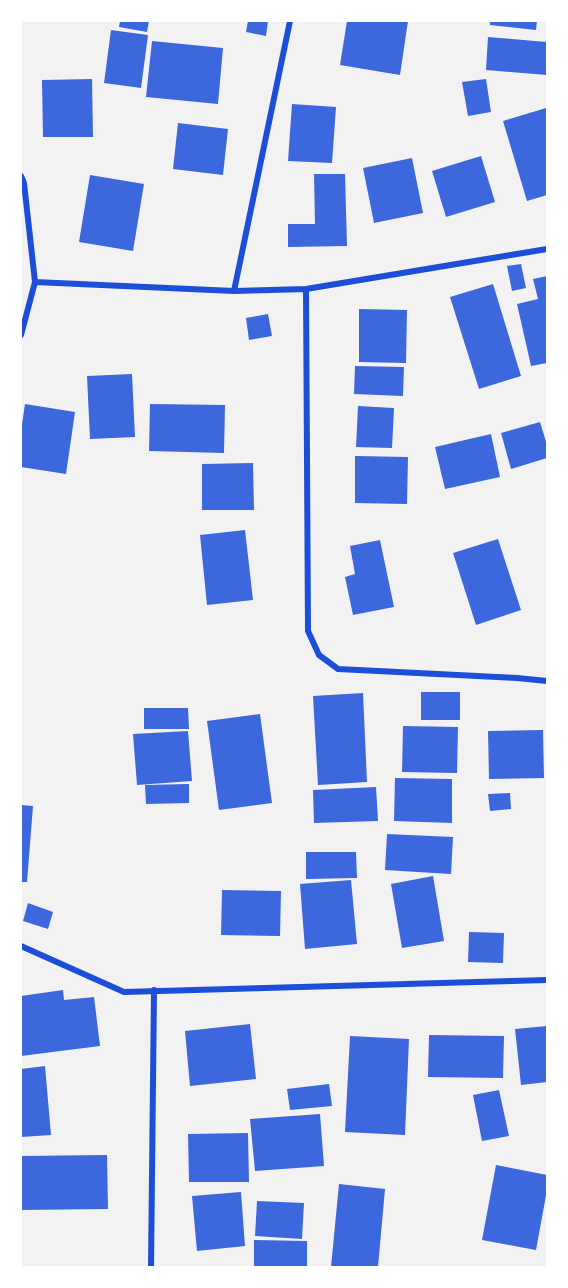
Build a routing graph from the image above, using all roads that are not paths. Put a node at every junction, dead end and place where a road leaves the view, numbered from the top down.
1 (290, 21) edge
2 (21, 176) edge
3 (547, 249) edge
4 (35, 282) junction
5 (306, 289) junction
6 (234, 291) junction
7 (21, 335) edge
8 (547, 681) edge
9 (21, 946) edge
10 (547, 980) edge
11 (154, 990) junction
12 (151, 1267) edge

1 - 6 street
2 - 4 street
3 - 5 street
4 - 6 street
4 - 7 street
5 - 6 street
5 - 8 street
9 - 11 street
10 - 11 street
11 - 12 street

